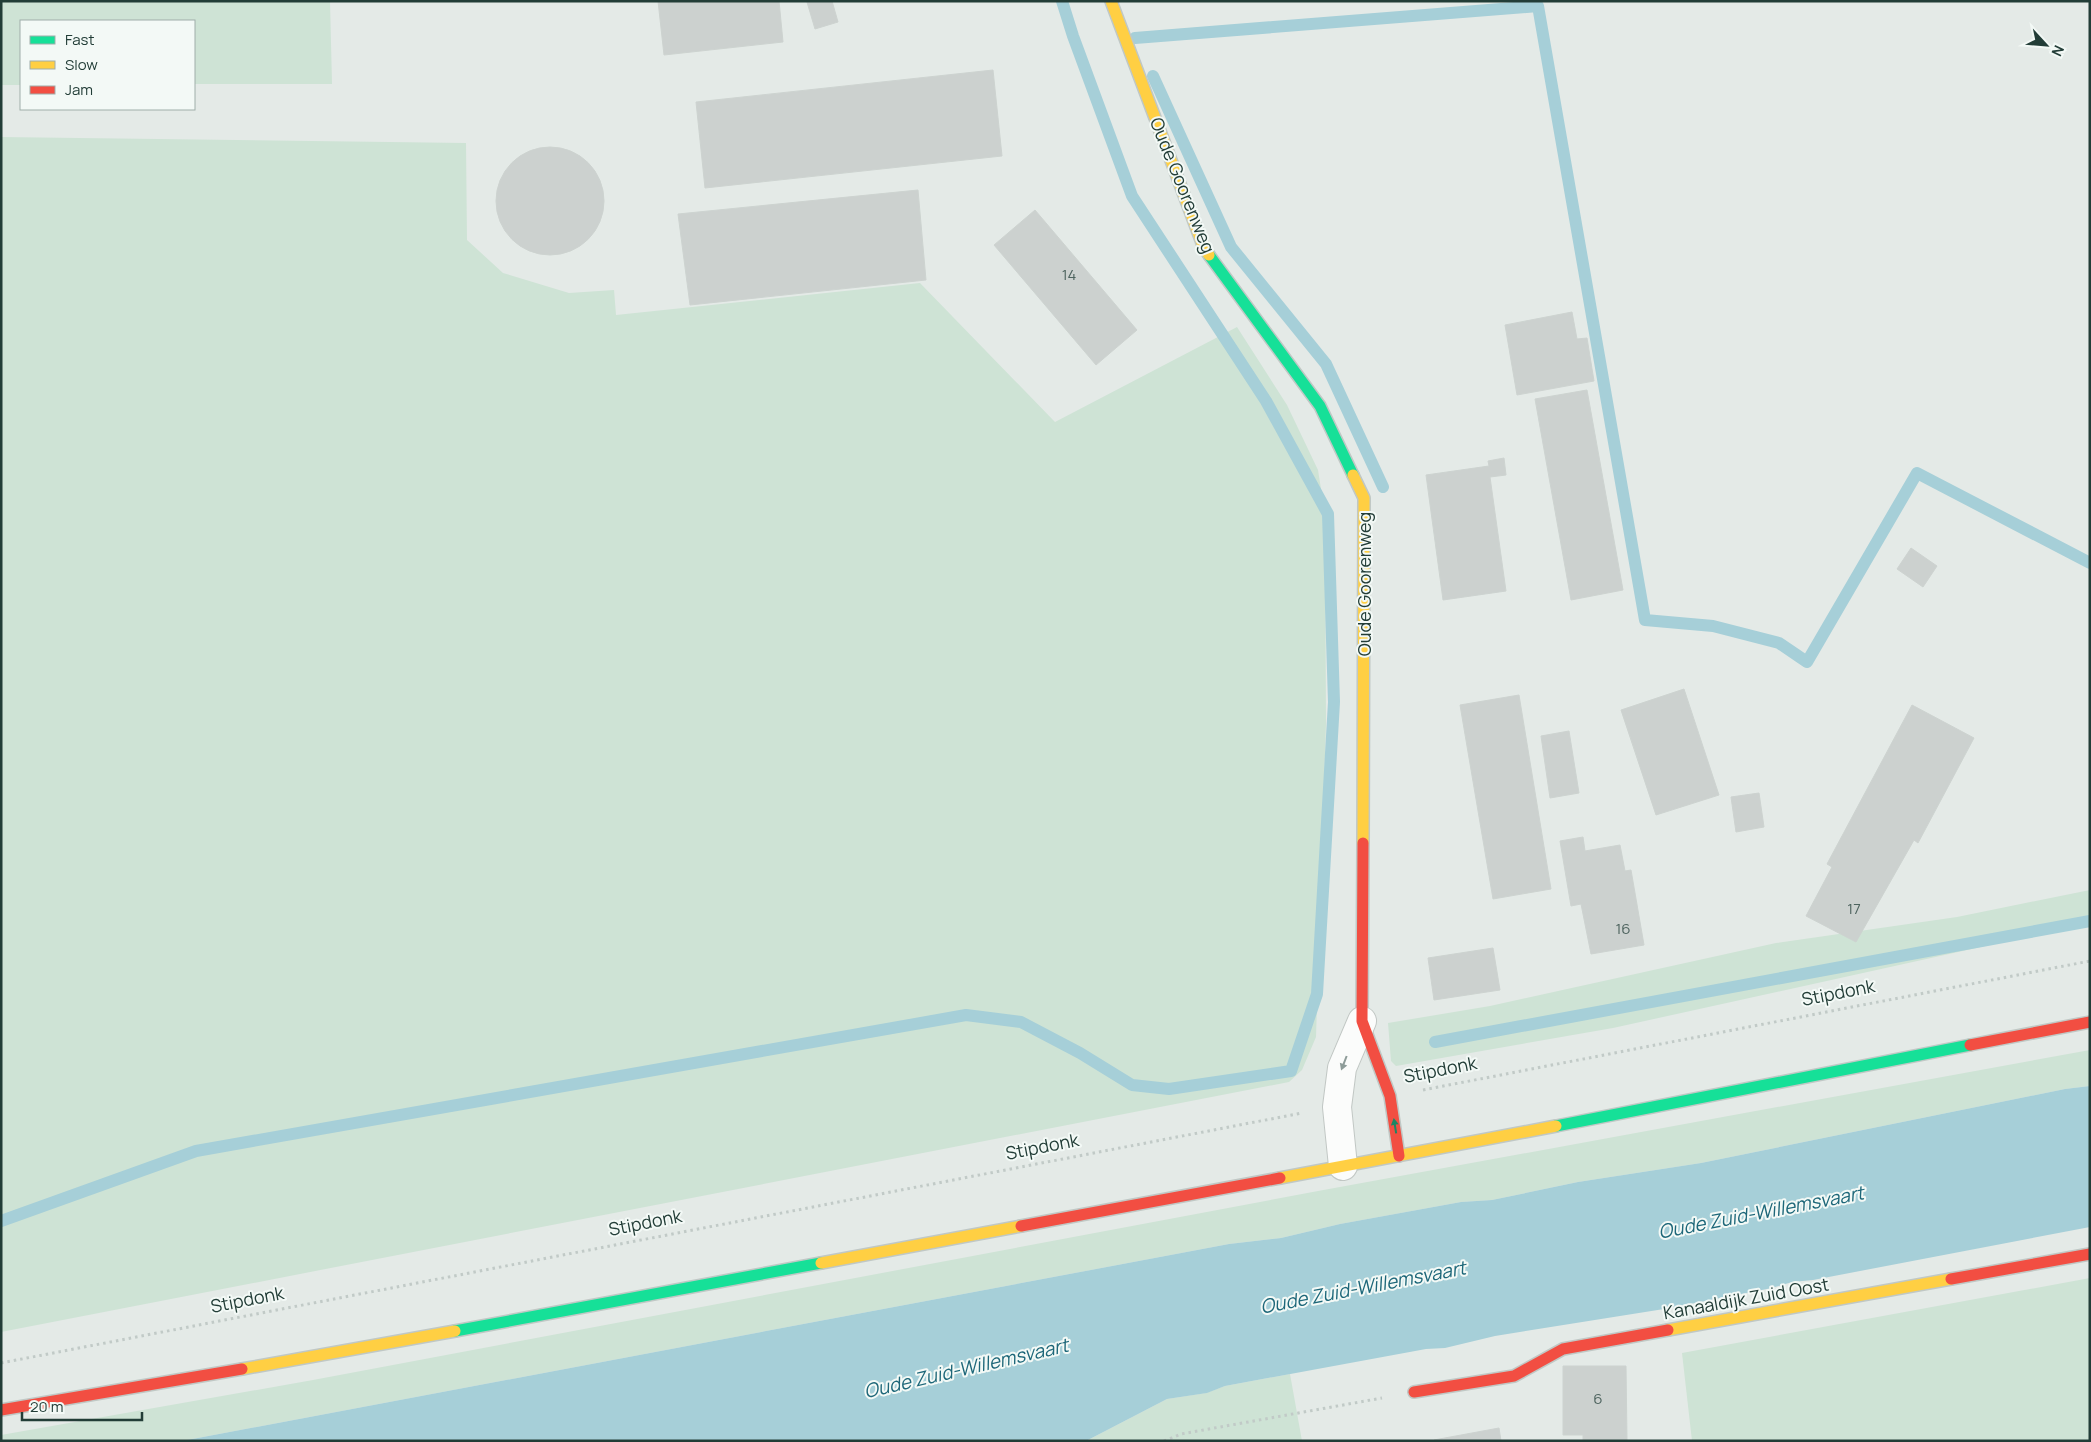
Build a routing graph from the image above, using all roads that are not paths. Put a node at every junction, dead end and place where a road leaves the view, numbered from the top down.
1 (1111, 1) edge
2 (1362, 1021) junction
3 (2090, 1022) edge
4 (1399, 1156) junction
5 (1343, 1166) junction
6 (2090, 1254) edge
7 (1414, 1392) road end
8 (1, 1410) edge

1 - 2 main road, Oude Goorenweg
4 -> 2 main road, Oude Goorenweg
2 -> 5 street, Oude Goorenweg
3 - 4 main road
4 - 5 main road
5 - 8 main road
6 - 7 main road, Kanaaldijk Zuid Oost

